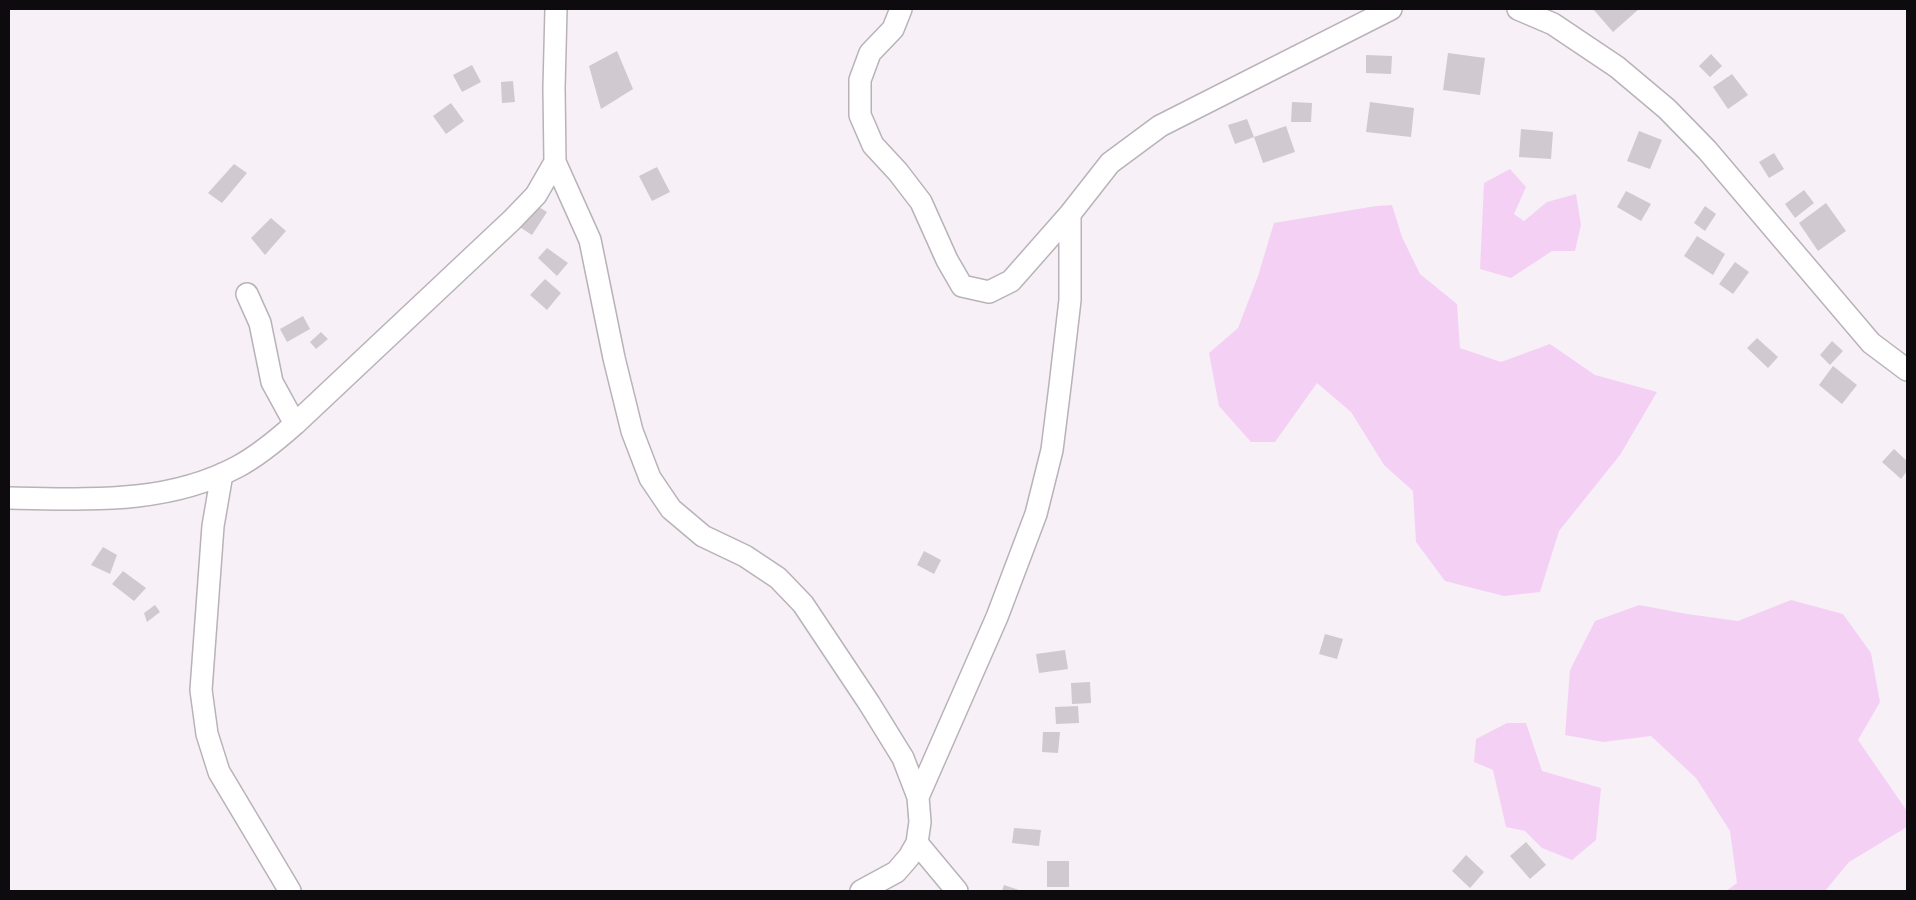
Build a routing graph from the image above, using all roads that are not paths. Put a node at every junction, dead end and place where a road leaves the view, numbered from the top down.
1 (556, 9) edge
2 (901, 9) edge
3 (1391, 9) edge
4 (1518, 9) edge
5 (555, 162) junction
6 (1070, 214) junction
7 (247, 294) dead end
8 (1907, 370) edge
9 (295, 424) junction
10 (222, 474) junction
11 (9, 498) edge
12 (918, 798) junction
13 (917, 843) junction
14 (290, 891) edge
15 (861, 891) edge
16 (957, 891) edge

1 - 5 street
2 - 6 street
3 - 6 street
4 - 8 street
5 - 9 street
5 - 12 street
6 - 12 street
7 - 9 street
9 - 10 street
10 - 11 street
10 - 14 street
12 - 13 street
13 - 15 street
13 - 16 street

